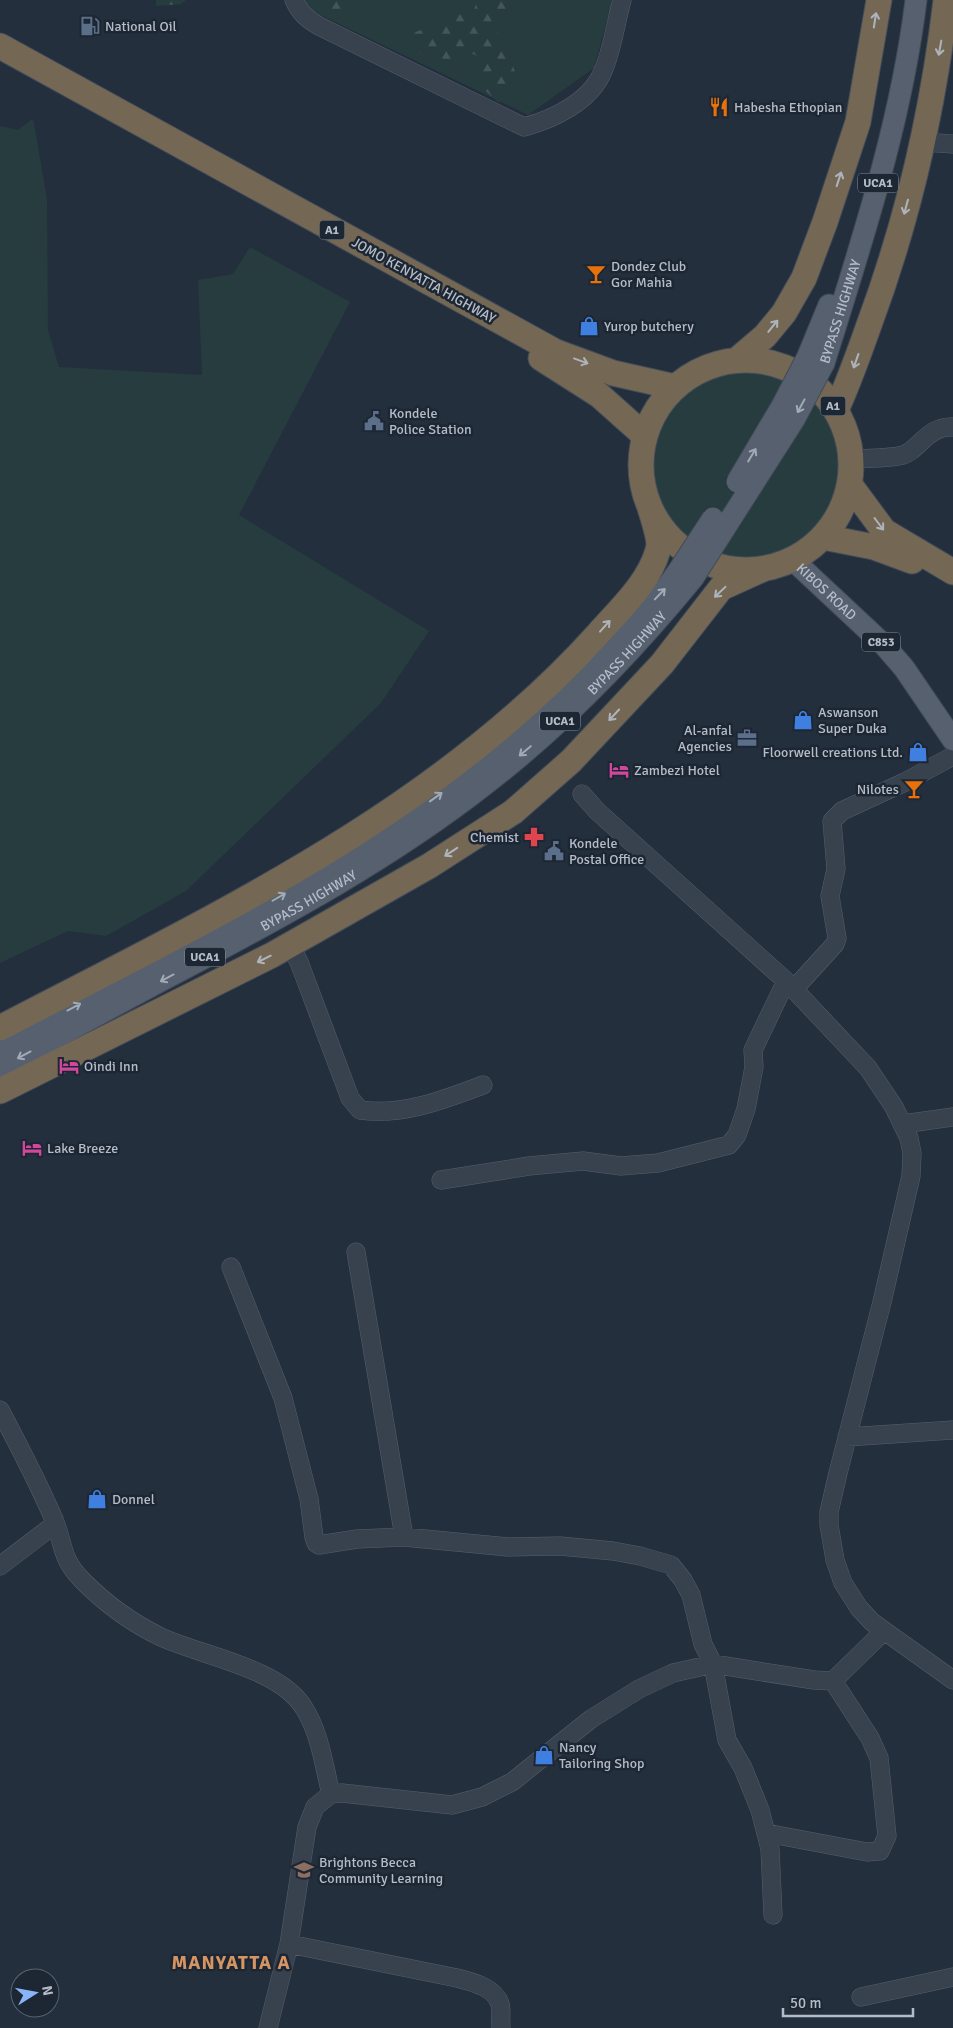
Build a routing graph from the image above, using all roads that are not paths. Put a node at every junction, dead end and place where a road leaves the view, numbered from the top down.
1 (294, 0) edge
2 (622, 0) edge
3 (879, 0) edge
4 (905, 0) edge
5 (916, 0) edge
6 (946, 0) edge
7 (0, 46) edge
8 (0, 66) edge
9 (923, 142) junction
10 (953, 144) edge
11 (738, 359) junction
12 (675, 387) junction
13 (836, 410) junction
14 (953, 427) edge
15 (645, 436) junction
16 (851, 459) junction
17 (850, 485) junction
18 (650, 508) junction
19 (823, 537) junction
20 (793, 560) junction
21 (763, 569) junction
22 (953, 572) edge
23 (953, 580) edge
24 (953, 740) edge
25 (953, 756) edge
26 (582, 794) dead end
27 (402, 834) junction
28 (290, 945) junction
29 (790, 985) junction
30 (0, 1028) edge
31 (0, 1046) edge
32 (0, 1068) edge
33 (483, 1085) dead end
34 (0, 1091) edge
35 (953, 1116) edge
36 (903, 1124) junction
37 (441, 1180) dead end
38 (356, 1252) dead end
39 (231, 1267) dead end
40 (0, 1410) edge
41 (953, 1430) edge
42 (847, 1437) junction
43 (55, 1524) junction
44 (404, 1537) junction
45 (0, 1566) edge
46 (884, 1631) junction
47 (714, 1664) junction
48 (953, 1680) edge
49 (833, 1681) junction
50 (331, 1794) junction
51 (766, 1833) junction
52 (773, 1915) dead end
53 (289, 1944) junction
54 (953, 1977) edge
55 (861, 1997) dead end
56 (268, 2028) edge
57 (501, 2028) edge

1 - 2 street
11 -> 3 highway
27 -> 4 main road, BYPASS HIGHWAY / UCA1, bridge
5 -> 27 main road, BYPASS HIGHWAY / UCA1, bridge
6 -> 9 highway
7 -> 12 highway, JOMO KENYATTA HIGHWAY / A1
8 - 15 highway, JOMO KENYATTA HIGHWAY / A1
9 - 10 street
9 -> 13 highway
11 - 12 highway, A1
11 - 13 highway, A1
12 - 15 highway, A1
13 - 16 highway, A1
14 - 16 street
15 - 18 highway, A1
16 - 17 highway, A1
17 - 19 highway, A1
17 -> 22 highway
18 - 21 highway, A1
30 -> 18 highway
19 - 20 highway, A1
19 - 23 highway
20 - 21 highway, A1
20 - 24 main road, KIBOS ROAD / C853
21 -> 28 highway
25 - 29 street
26 - 29 street
31 -> 27 main road, BYPASS HIGHWAY / UCA1
27 -> 32 main road, BYPASS HIGHWAY / UCA1
28 - 33 street
28 -> 34 highway
29 - 36 street
29 - 37 street
35 - 36 street
36 - 42 street
38 - 44 street
39 - 44 street
40 - 43 street
41 - 42 street
42 - 46 street
43 - 45 street
43 - 50 street
44 - 47 street
46 - 48 street
46 - 49 street
47 - 49 street
47 - 50 street
47 - 51 street
49 - 51 street
50 - 53 street
51 - 52 street
53 - 56 street
53 - 57 street
54 - 55 street

